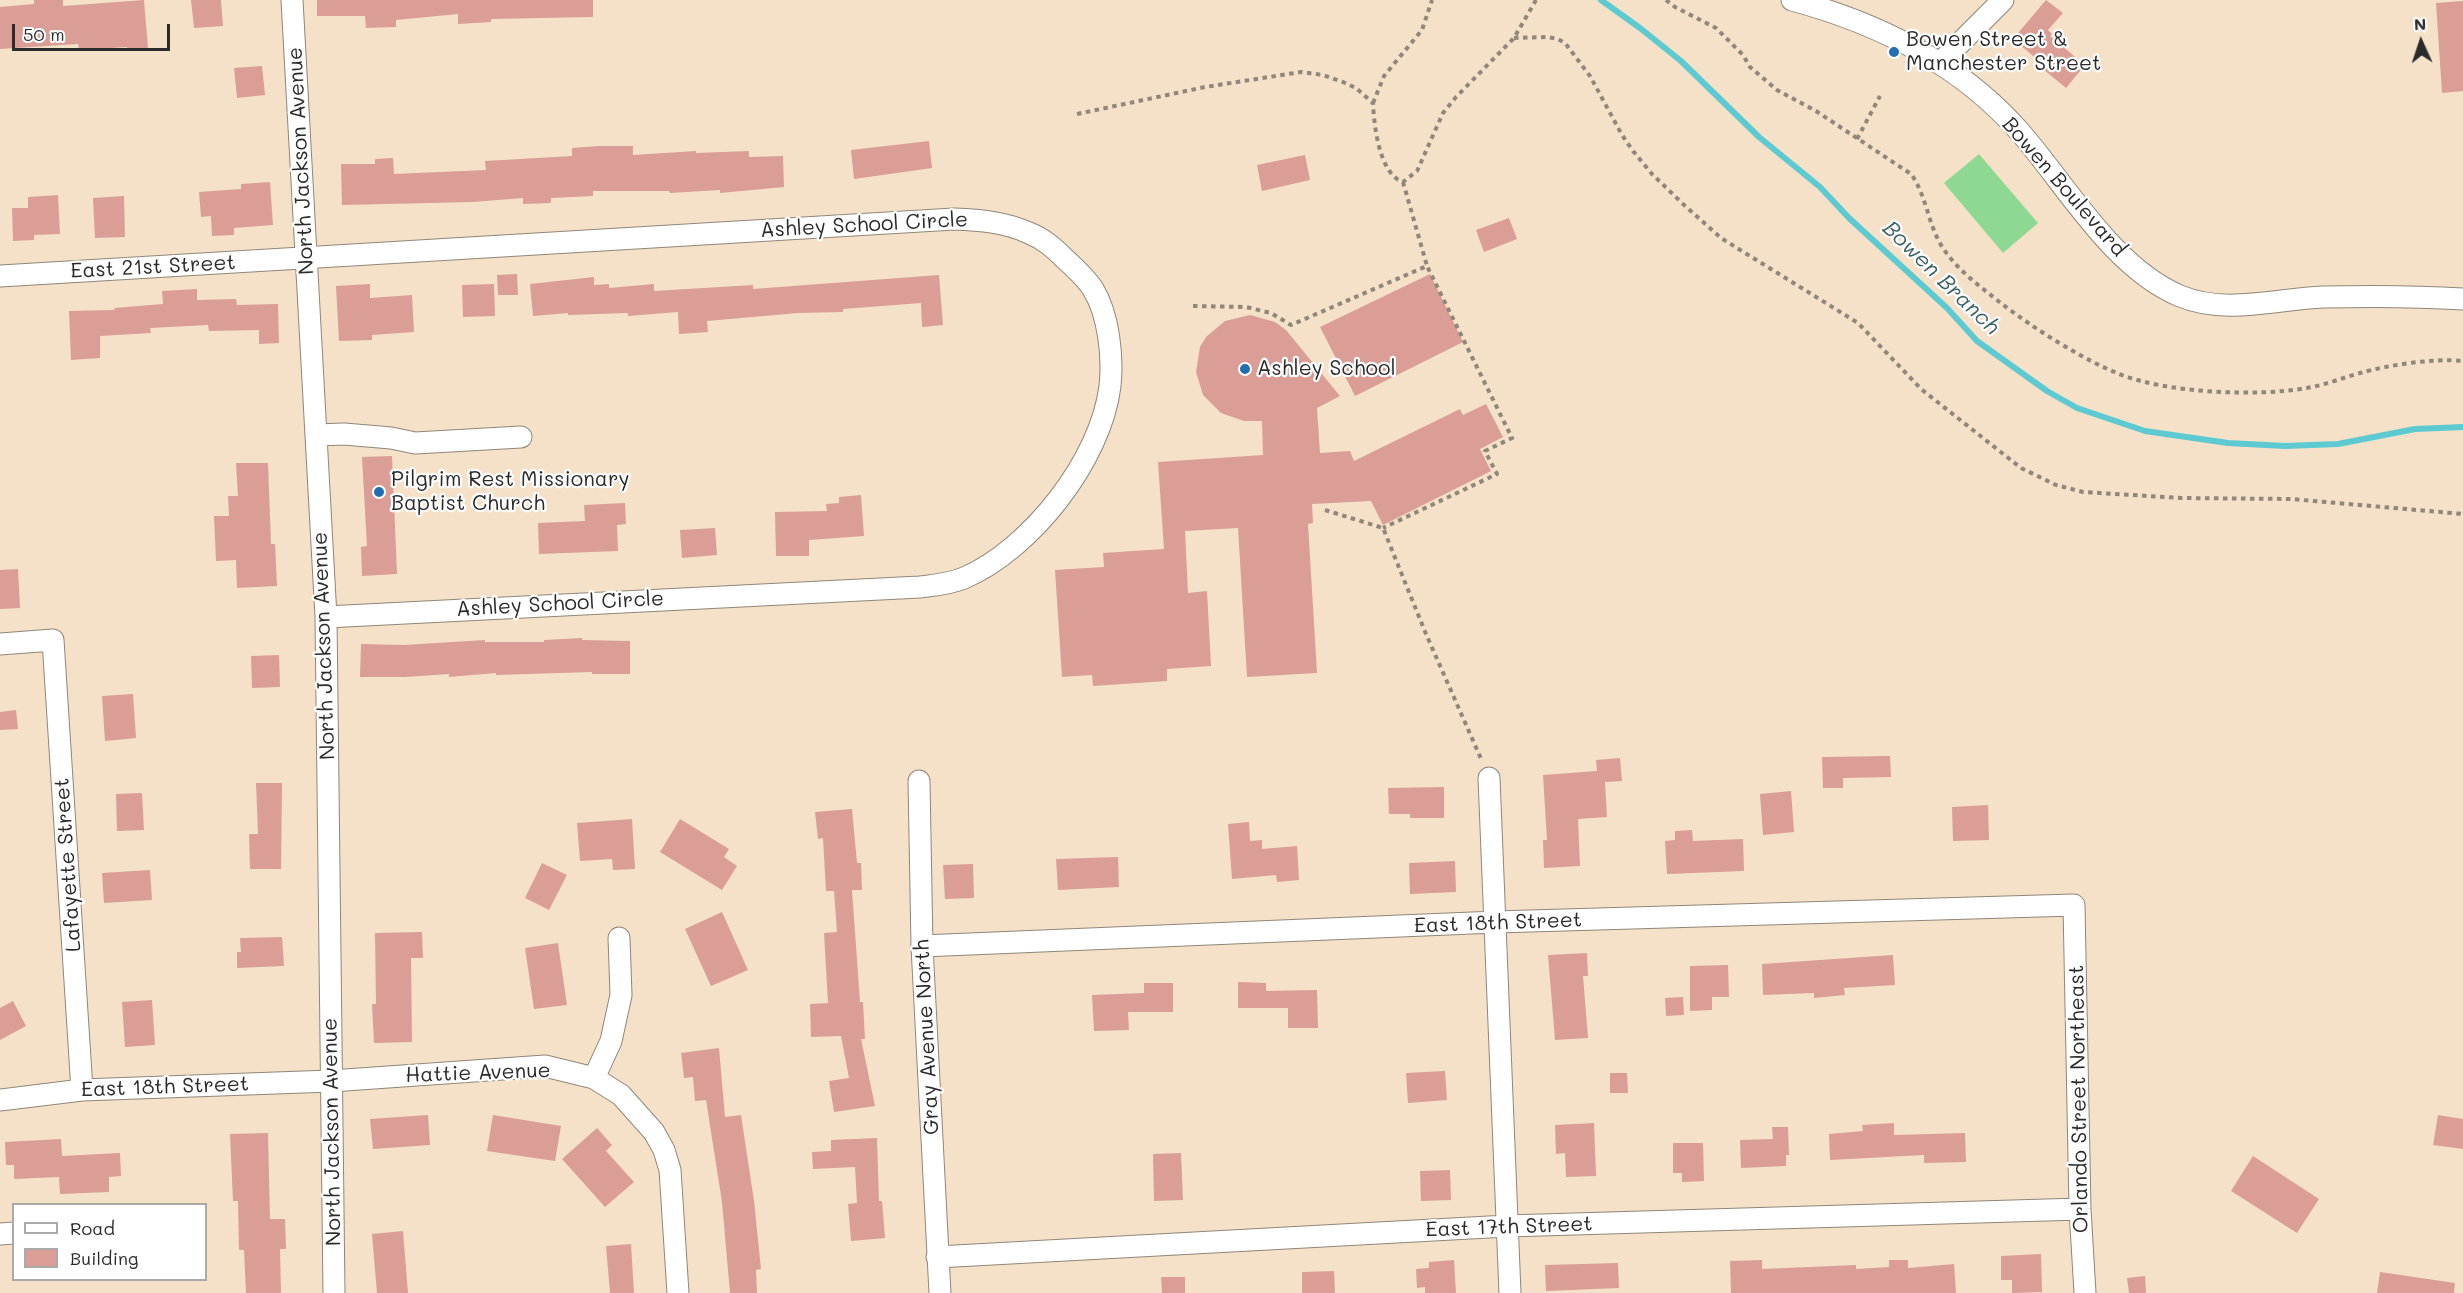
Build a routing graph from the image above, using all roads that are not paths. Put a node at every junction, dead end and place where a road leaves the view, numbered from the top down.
1 (292, 0) edge
2 (1792, 0) edge
3 (2002, 0) edge
4 (1940, 63) junction
5 (307, 258) junction
6 (0, 276) edge
7 (2463, 299) edge
8 (316, 435) junction
9 (521, 437) dead end
10 (326, 617) junction
11 (0, 644) edge
12 (1490, 778) road end
13 (919, 781) dead end
14 (2074, 905) joint
15 (1496, 922) junction
16 (619, 938) dead end
17 (922, 946) junction
18 (594, 1078) junction
19 (331, 1081) junction
20 (82, 1090) junction
21 (0, 1100) edge
22 (2080, 1209) junction
23 (1507, 1226) junction
24 (937, 1257) junction
25 (334, 1293) edge
26 (678, 1293) edge
27 (940, 1293) edge
28 (1510, 1293) edge
29 (2085, 1293) edge

1 - 5 street, North Jackson Avenue
2 - 4 street, Bowen Boulevard
3 - 4 street
4 - 7 street, Bowen Boulevard
5 - 6 street, East 21st Street
5 - 8 street, North Jackson Avenue
5 - 10 street, Ashley School Circle
8 - 9 street
8 - 10 street, North Jackson Avenue
10 - 19 street, North Jackson Avenue
11 - 20 street, Lafayette Street
12 - 15 street
13 - 17 street, Gray Avenue North
14 - 15 street, East 18th Street
14 - 22 street, Orlando Street Northeast
15 - 17 street, East 18th Street
15 - 23 street
16 - 18 street
17 - 24 street, Gray Avenue North
18 - 19 street, Hattie Avenue
18 - 26 street, Hattie Avenue
19 - 20 street, East 18th Street
19 - 25 street, North Jackson Avenue
20 - 21 street, East 18th Street
22 - 23 street, East 17th Street
22 - 29 street, Orlando Street Northeast
23 - 24 street, East 17th Street
23 - 28 street
24 - 27 street, Gray Avenue North

